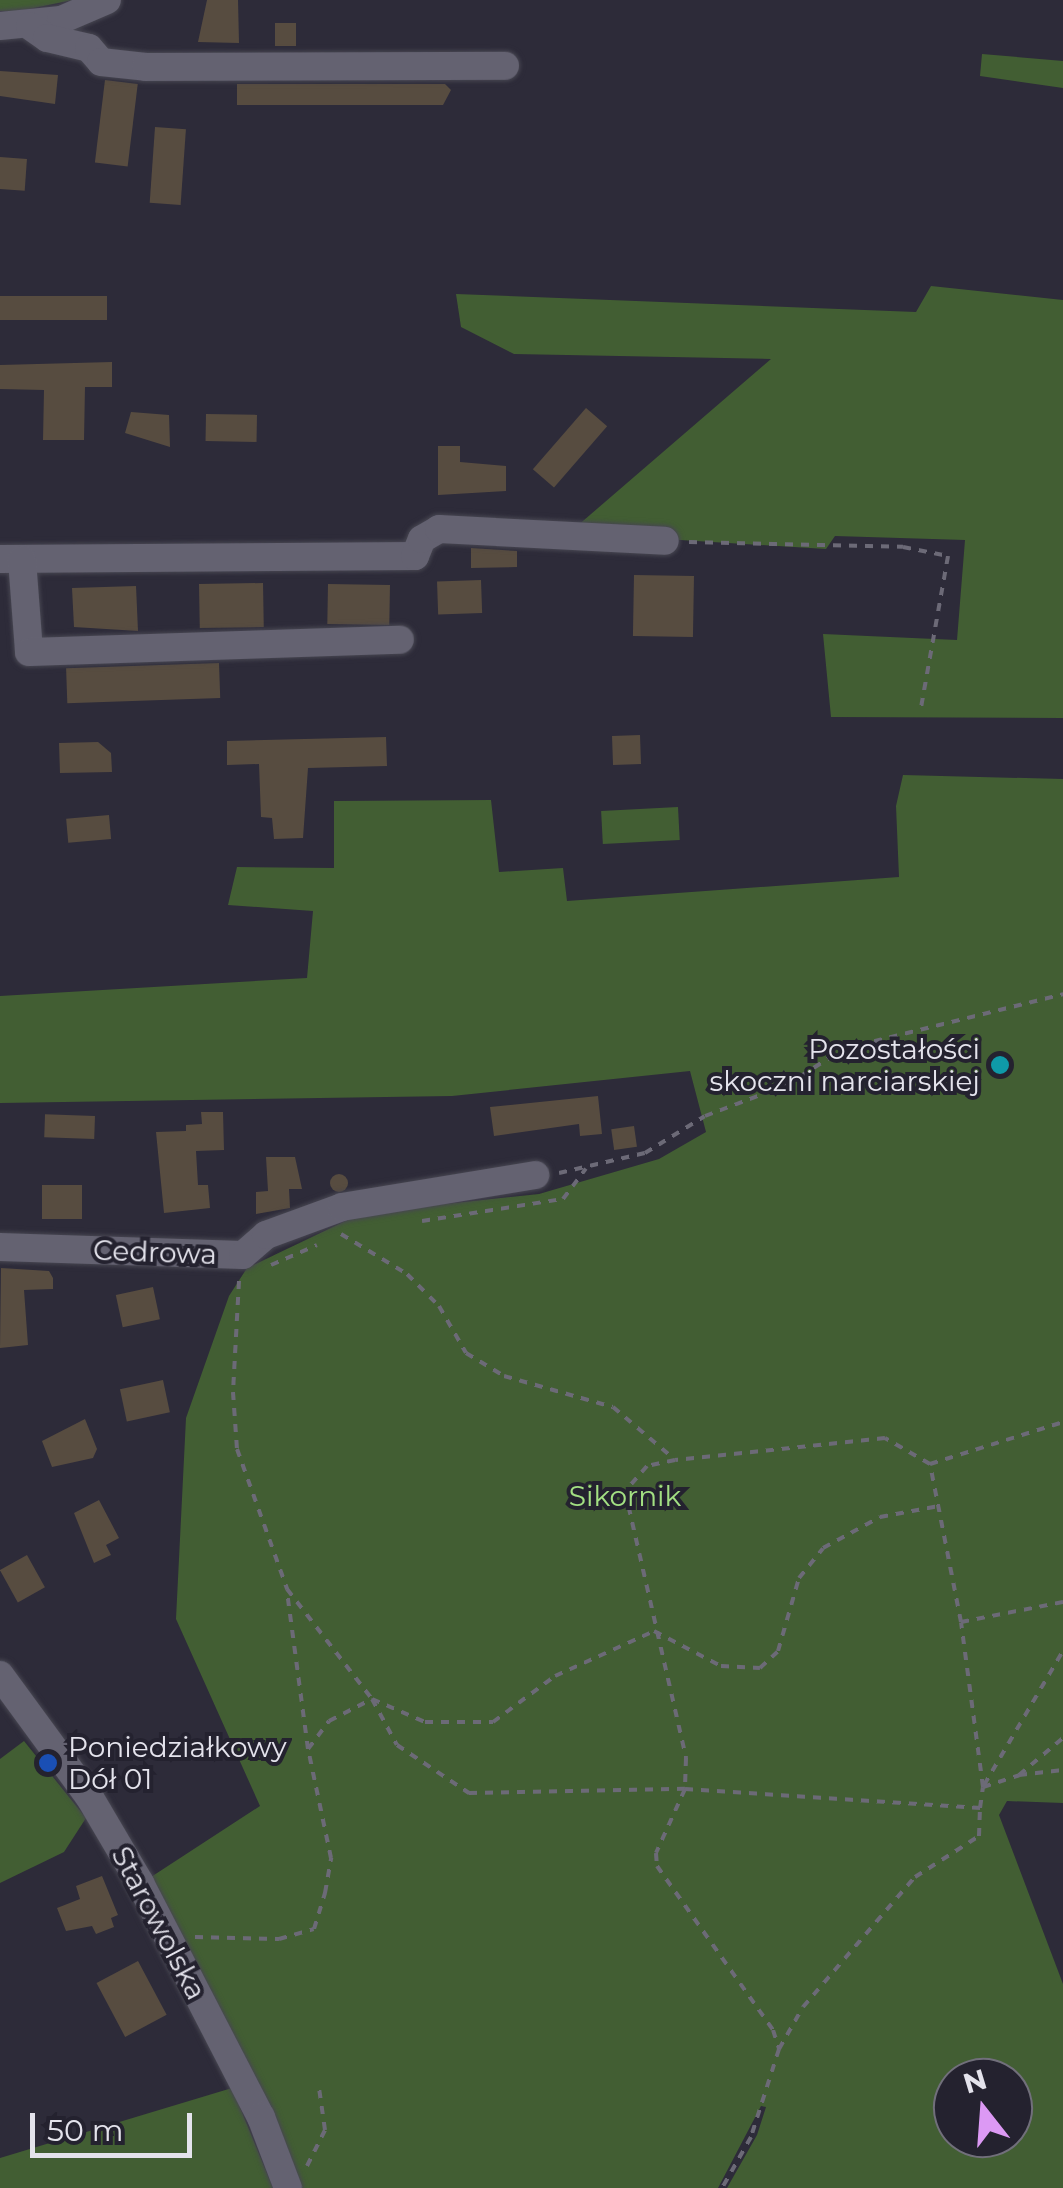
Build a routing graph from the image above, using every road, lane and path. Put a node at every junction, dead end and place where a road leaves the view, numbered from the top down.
1 (107, 0) edge
2 (0, 26) edge
3 (30, 26) junction
4 (505, 66) dead end
5 (664, 541) joint
6 (11, 560) edge
7 (400, 640) dead end
8 (920, 707) dead end
9 (1063, 994) edge
10 (586, 1169) junction
11 (565, 1172) dead end
12 (535, 1175) dead end
13 (411, 1222) dead end
14 (358, 1230) dead end
15 (341, 1234) junction
16 (0, 1247) edge
17 (241, 1267) junction
18 (1063, 1422) edge
19 (675, 1460) junction
20 (930, 1464) junction
21 (939, 1506) junction
22 (287, 1589) junction
23 (1063, 1602) edge
24 (961, 1622) junction
25 (654, 1630) junction
26 (1063, 1651) edge
27 (0, 1674) edge
28 (372, 1699) junction
29 (1063, 1738) edge
30 (308, 1749) junction
31 (1063, 1770) edge
32 (1019, 1775) junction
33 (984, 1787) junction
34 (685, 1789) junction
35 (980, 1808) junction
36 (166, 1933) junction
37 (779, 2050) junction
38 (320, 2088) dead end
39 (296, 2181) edge
40 (722, 2188) edge

1 - 3 street
2 - 3 street
3 - 4 street
5 - 6 street
5 - 8 path
6 - 7 street
9 - 10 path
10 - 11 path
10 - 13 path
12 - 17 street, Cedrowa
14 - 15 path
15 - 17 path
15 - 19 path
16 - 17 street, Cedrowa
17 - 22 path
18 - 20 path
19 - 20 path
19 - 25 path
20 - 21 path
21 - 24 path
21 - 25 path
22 - 28 path
22 - 30 path
23 - 24 path
24 - 33 path
25 - 28 path
25 - 34 path
26 - 33 path
27 - 36 street, Starowolska
28 - 30 path
28 - 34 path
29 - 32 path
30 - 36 path
31 - 32 path
32 - 33 path
33 - 35 path
34 - 35 path
34 - 37 path
35 - 37 path
36 - 39 street, Starowolska
37 - 40 path
38 - 39 path

